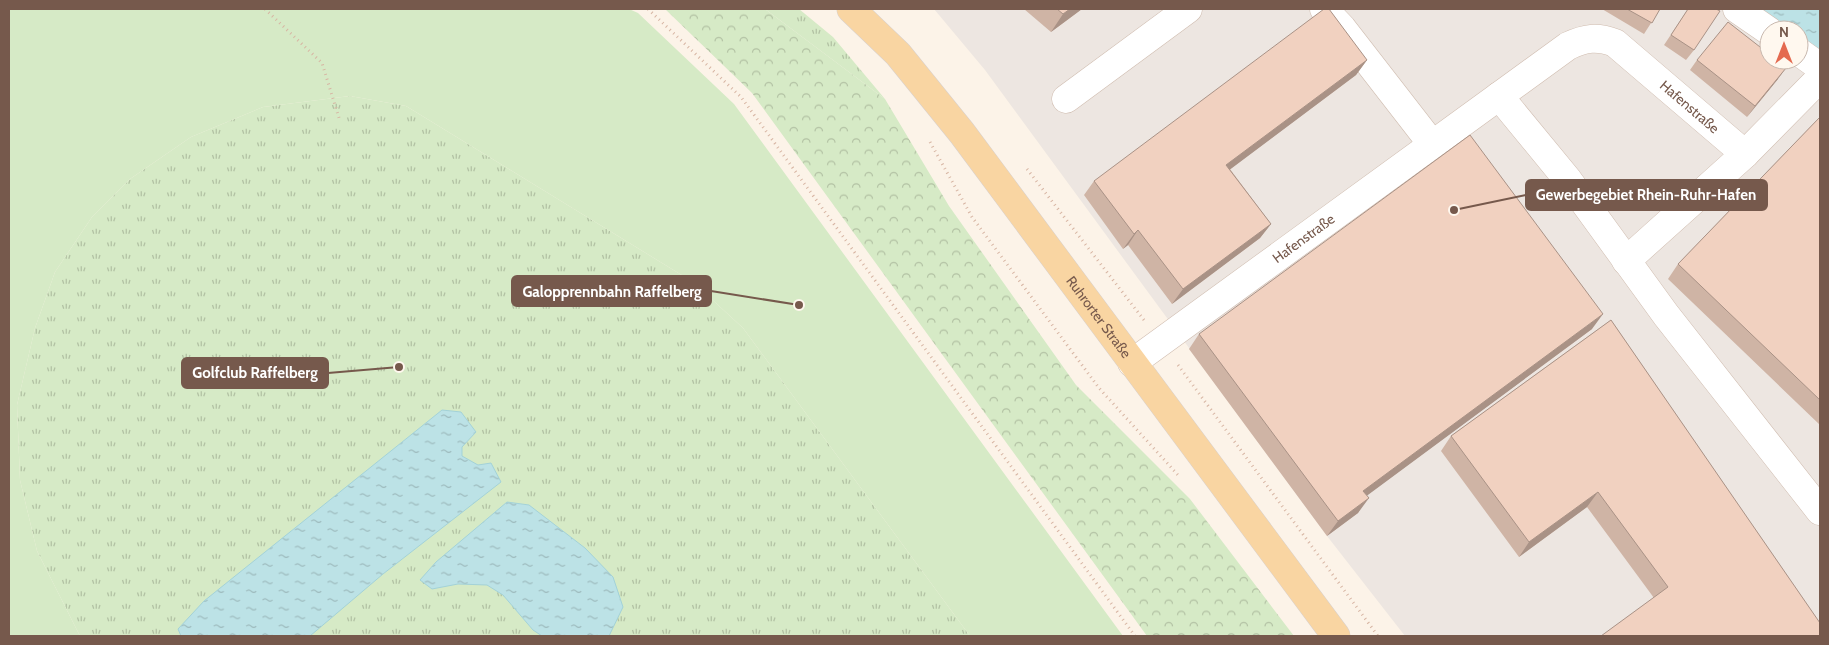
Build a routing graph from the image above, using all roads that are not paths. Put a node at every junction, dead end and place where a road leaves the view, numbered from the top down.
1 (851, 9) edge
2 (1188, 9) edge
3 (1324, 9) edge
4 (1737, 9) edge
5 (1759, 24) edge
6 (1809, 59) edge
7 (1820, 67) edge
8 (1820, 78) edge
9 (1499, 96) junction
10 (1066, 99) dead end
11 (1432, 144) junction
12 (1745, 154) junction
13 (1626, 261) junction
14 (1132, 363) junction
15 (1817, 508) edge
16 (1336, 636) edge

1 - 14 main road, Ruhrorter Straße
2 - 10 street
3 - 11 street
4 - 5 street
6 - 7 street
8 - 12 street
9 - 11 street, Hafenstraße
9 - 12 street, Hafenstraße
9 - 13 street
11 - 14 street, Hafenstraße
12 - 13 street
13 - 15 street
14 - 16 main road, Ruhrorter Straße

